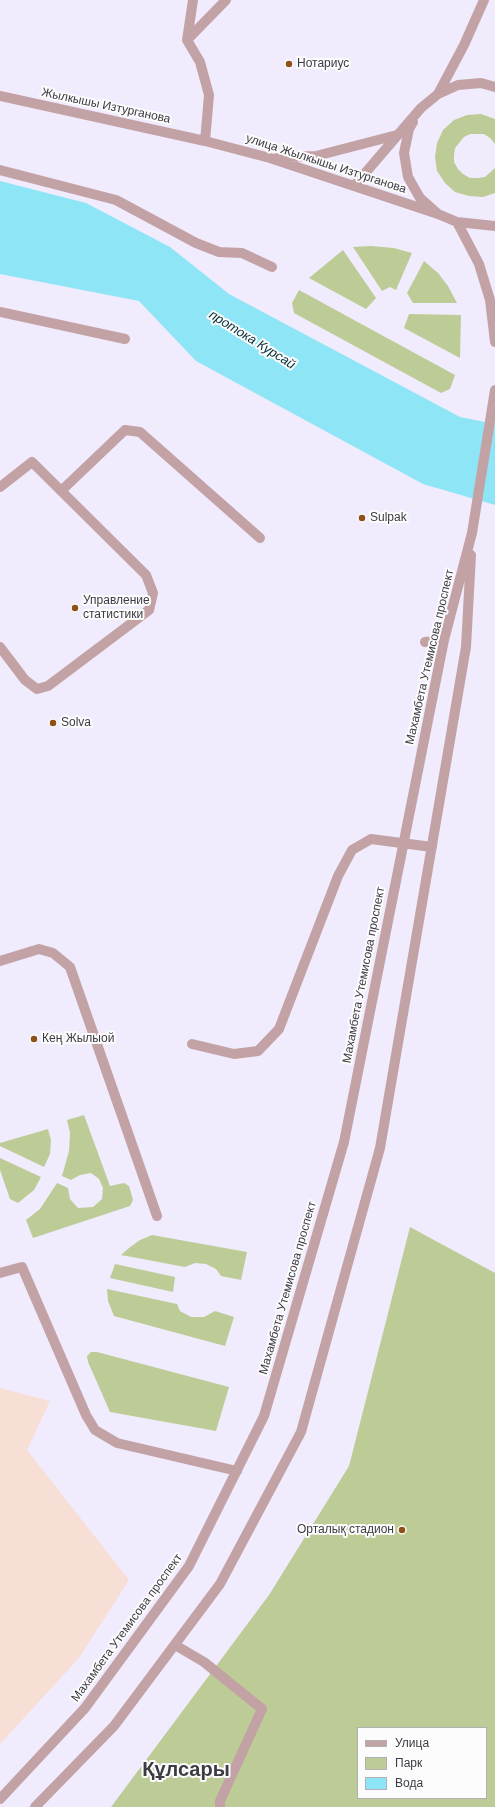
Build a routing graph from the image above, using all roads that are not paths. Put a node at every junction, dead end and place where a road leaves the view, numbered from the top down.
1 (193, 0) edge
2 (226, 0) edge
3 (484, 0) edge
4 (187, 40) junction
5 (495, 87) edge
6 (438, 94) junction
7 (0, 96) edge
8 (421, 108) junction
9 (397, 136) junction
10 (206, 141) junction
11 (270, 158) junction
12 (0, 170) edge
13 (354, 186) junction
14 (438, 214) junction
15 (457, 222) junction
16 (492, 224) edge
17 (272, 268) dead end
18 (0, 312) edge
19 (125, 339) dead end
20 (495, 342) edge
21 (495, 390) edge
22 (0, 487) edge
23 (61, 491) junction
24 (472, 533) junction
25 (260, 538) dead end
26 (444, 640) junction
27 (425, 642) dead end
28 (0, 647) edge
29 (404, 843) junction
30 (432, 847) junction
31 (0, 961) edge
32 (192, 1044) dead end
33 (157, 1216) dead end
34 (0, 1273) edge
35 (237, 1471) junction
36 (175, 1645) junction
37 (0, 1799) edge
38 (35, 1807) edge
39 (220, 1807) edge

1 - 4 street
2 - 4 street
3 - 6 street
4 - 10 street
5 - 6 street
6 - 8 street
7 - 10 street, Жылкышы Изтурганова
8 - 9 street
8 - 14 street
9 - 11 street
9 - 13 street
10 - 11 street, улица Жылкышы Изтурганова
11 - 13 street, улица Жылкышы Изтурганова
12 - 17 street
13 - 14 street, улица Жылкышы Изтурганова
14 - 15 street
15 - 16 street
15 - 20 street
18 - 19 street
21 - 24 street
22 - 23 street
23 - 25 street
23 - 28 street
24 - 26 street, Махамбета Утемисова проспект
24 - 30 street, Махамбета Утемисова проспект
26 - 27 street
26 - 29 street, Махамбета Утемисова проспект
29 - 30 street
29 - 32 street
29 - 35 street, Махамбета Утемисова проспект
30 - 36 street, Махамбета Утемисова проспект
31 - 33 street
34 - 35 street
35 - 37 street, Махамбета Утемисова проспект
36 - 38 street, Махамбета Утемисова проспект
36 - 39 street

